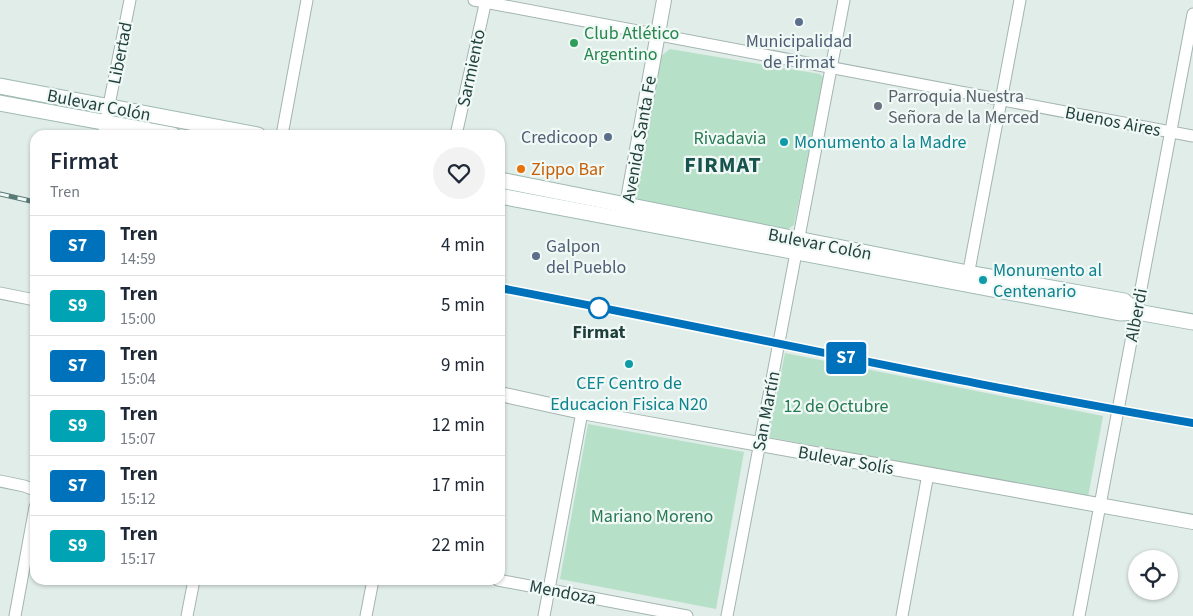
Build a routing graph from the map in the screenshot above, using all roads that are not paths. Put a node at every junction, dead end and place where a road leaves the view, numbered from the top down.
1 (130, 0) edge
2 (307, 0) edge
3 (664, 0) edge
4 (844, 0) edge
5 (1020, 0) edge
6 (481, 1) edge
7 (1193, 14) edge
8 (658, 35) junction
9 (831, 68) junction
10 (0, 86) edge
11 (1001, 100) junction
12 (0, 102) edge
13 (109, 107) junction
14 (104, 129) edge
15 (231, 130) edge
16 (283, 130) edge
17 (457, 130) edge
18 (1171, 132) junction
19 (1193, 136) edge
20 (505, 181) edge
21 (505, 197) edge
22 (626, 212) junction
23 (798, 246) junction
24 (967, 279) junction
25 (0, 293) edge
26 (30, 299) edge
27 (1137, 312) junction
28 (1193, 322) edge
29 (505, 395) edge
30 (582, 412) junction
31 (760, 444) junction
32 (928, 474) junction
33 (0, 481) edge
34 (30, 488) edge
35 (1099, 505) junction
36 (1193, 522) edge
37 (30, 534) edge
38 (505, 581) edge
39 (193, 585) edge
40 (372, 585) edge
41 (549, 590) junction
42 (15, 616) edge
43 (187, 616) edge
44 (366, 616) edge
45 (544, 616) edge
46 (687, 616) edge
47 (728, 616) edge
48 (902, 616) edge
49 (1079, 616) edge

1 - 13 street, Libertad
2 - 16 street
3 - 8 street, Avenida Santa Fe
4 - 9 street, San Martín
5 - 11 street
6 - 8 street, Buenos Aires
6 - 17 street, Sarmiento
7 - 18 street, Alberdi
8 - 9 street, Buenos Aires
8 - 22 street, Avenida Santa Fe
9 - 11 street, Buenos Aires
9 - 23 street, San Martín
10 - 13 main road, Bulevar Colón
11 - 18 street, Buenos Aires
11 - 24 street
12 - 14 main road, Bulevar Colón
13 - 14 street, Libertad
13 - 15 main road, Bulevar Colón
18 - 19 street, Buenos Aires
18 - 27 street, Alberdi
20 - 22 main road, Bulevar Colón
21 - 22 main road, Bulevar Colón
22 - 23 main road, Bulevar Colón
23 - 24 main road, Bulevar Colón
23 - 31 street, San Martín
24 - 27 main road, Bulevar Colón
25 - 26 street
27 - 28 main road, Bulevar Colón
27 - 35 street, Alberdi
29 - 30 street, Bulevar Solís
30 - 31 street, Bulevar Solís
30 - 41 street
31 - 32 street, Bulevar Solís
31 - 47 street, San Martín
32 - 35 street, Bulevar Solís
32 - 48 street
33 - 34 street
35 - 36 street, Bulevar Solís
35 - 49 street, Alberdi
37 - 42 street
38 - 41 street, Mendoza
39 - 43 street
40 - 44 street
41 - 45 street
41 - 46 street, Mendoza

